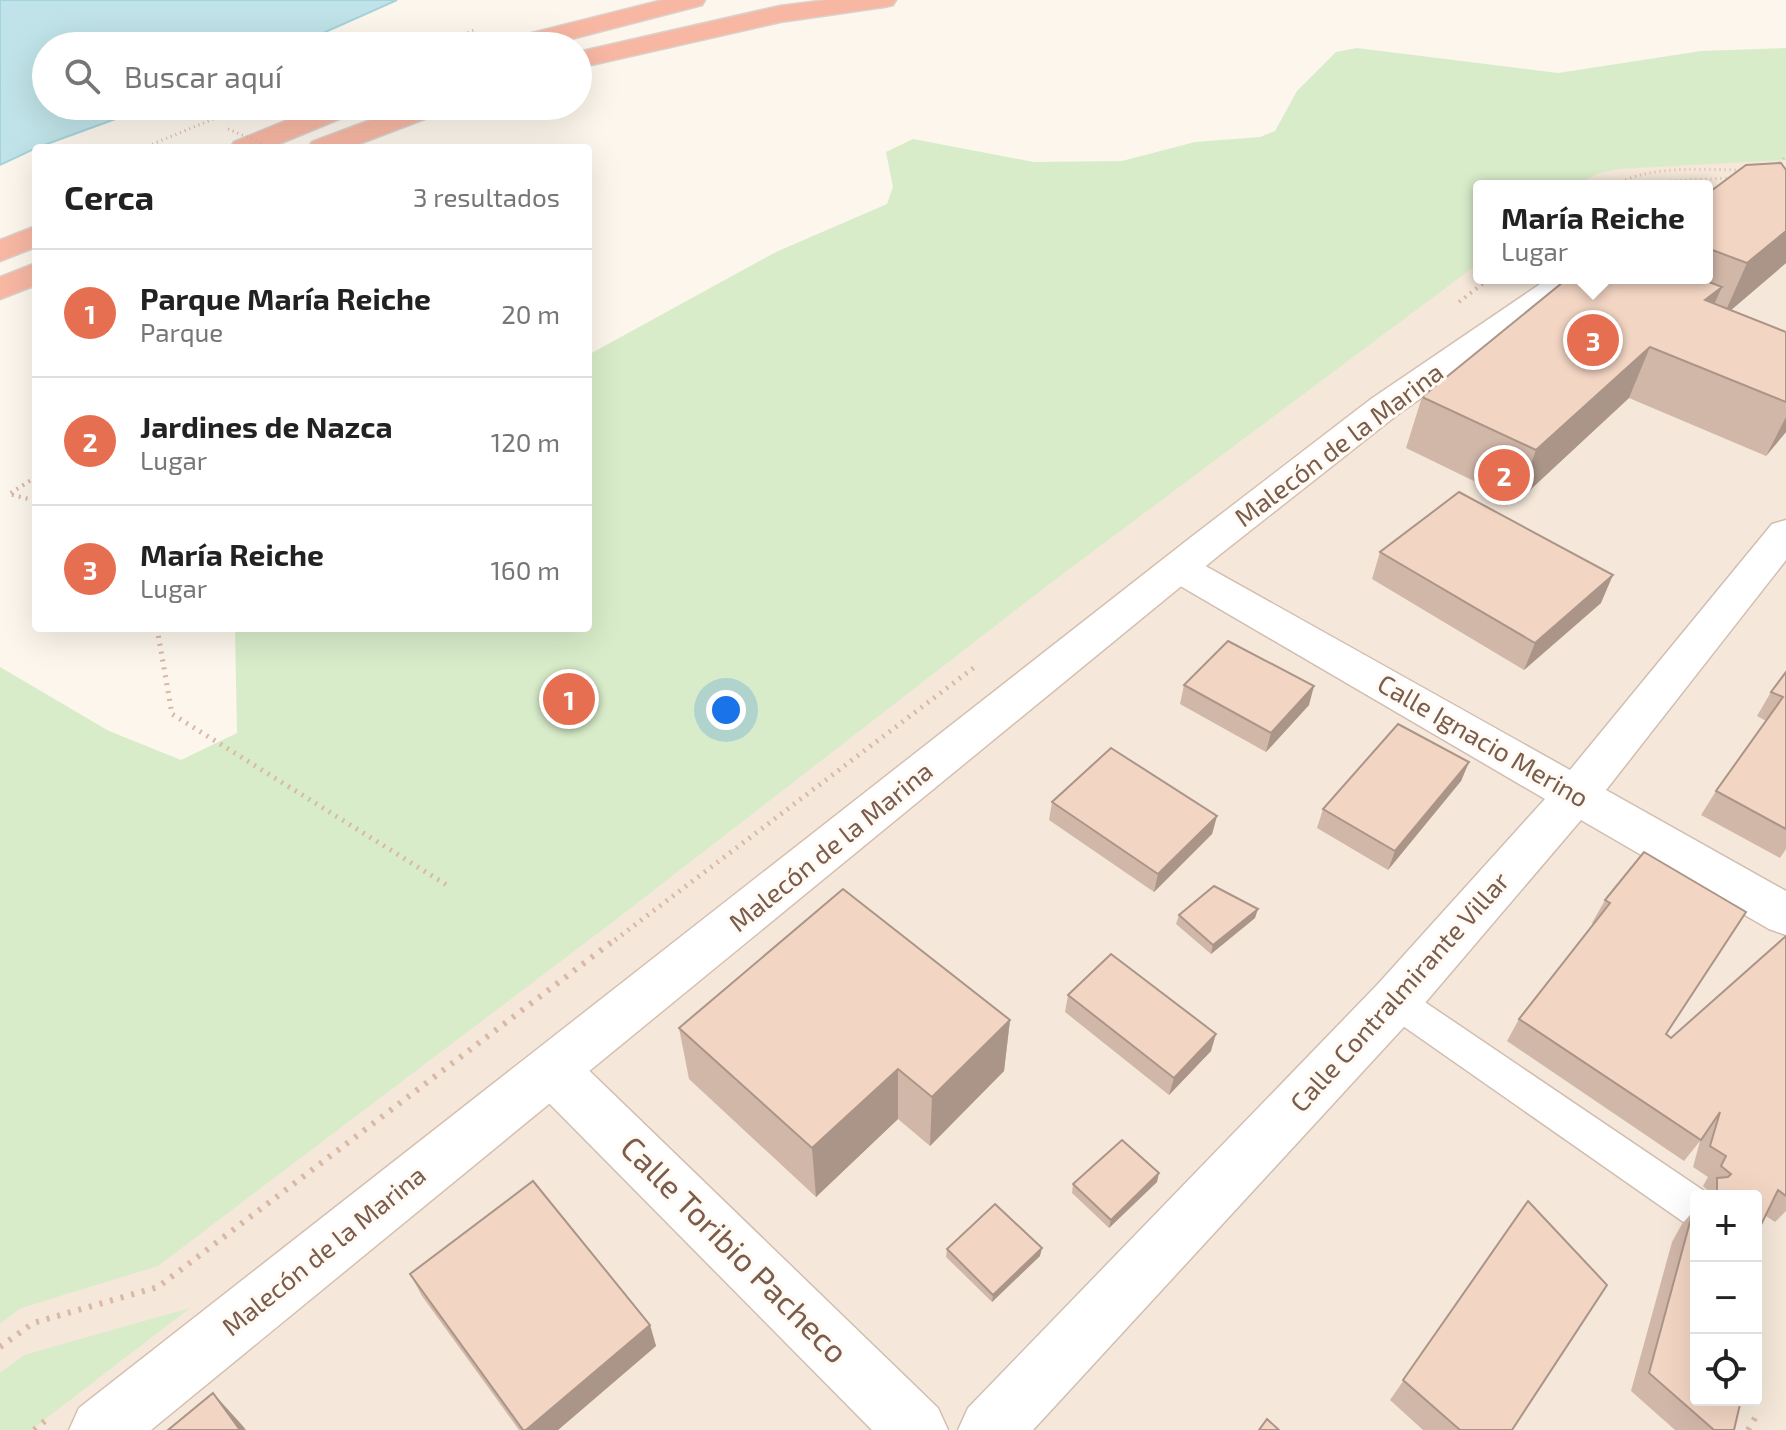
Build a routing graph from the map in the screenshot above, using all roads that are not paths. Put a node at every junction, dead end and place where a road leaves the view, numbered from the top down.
1 (693, 0) edge
2 (884, 0) edge
3 (568, 32) edge
4 (592, 57) edge
5 (298, 120) edge
6 (396, 120) edge
7 (236, 138) edge
8 (333, 144) edge
9 (32, 237) edge
10 (0, 252) edge
11 (32, 275) edge
12 (1578, 284) edge
13 (0, 289) edge
14 (1784, 538) edge
15 (1179, 568) junction
16 (1576, 795) junction
17 (1786, 915) edge
18 (1395, 1001) junction
19 (553, 1071) junction
20 (1690, 1204) edge
21 (101, 1430) edge
22 (916, 1430) edge
23 (990, 1430) edge

1 - 3 highway
2 - 4 highway
5 - 7 highway
6 - 8 highway
9 - 10 highway
11 - 13 highway
12 - 15 street, Malecón de la Marina
14 - 16 street, Calle Contralmirante Villar
15 - 16 street, Calle Ignacio Merino
15 - 19 street, Malecón de la Marina
16 - 17 street, Calle Ignacio Merino
16 - 18 street, Calle Contralmirante Villar
18 - 20 lane
18 - 23 street, Calle Contralmirante Villar
19 - 21 street, Malecón de la Marina
19 - 22 street, Calle Toribio Pacheco

